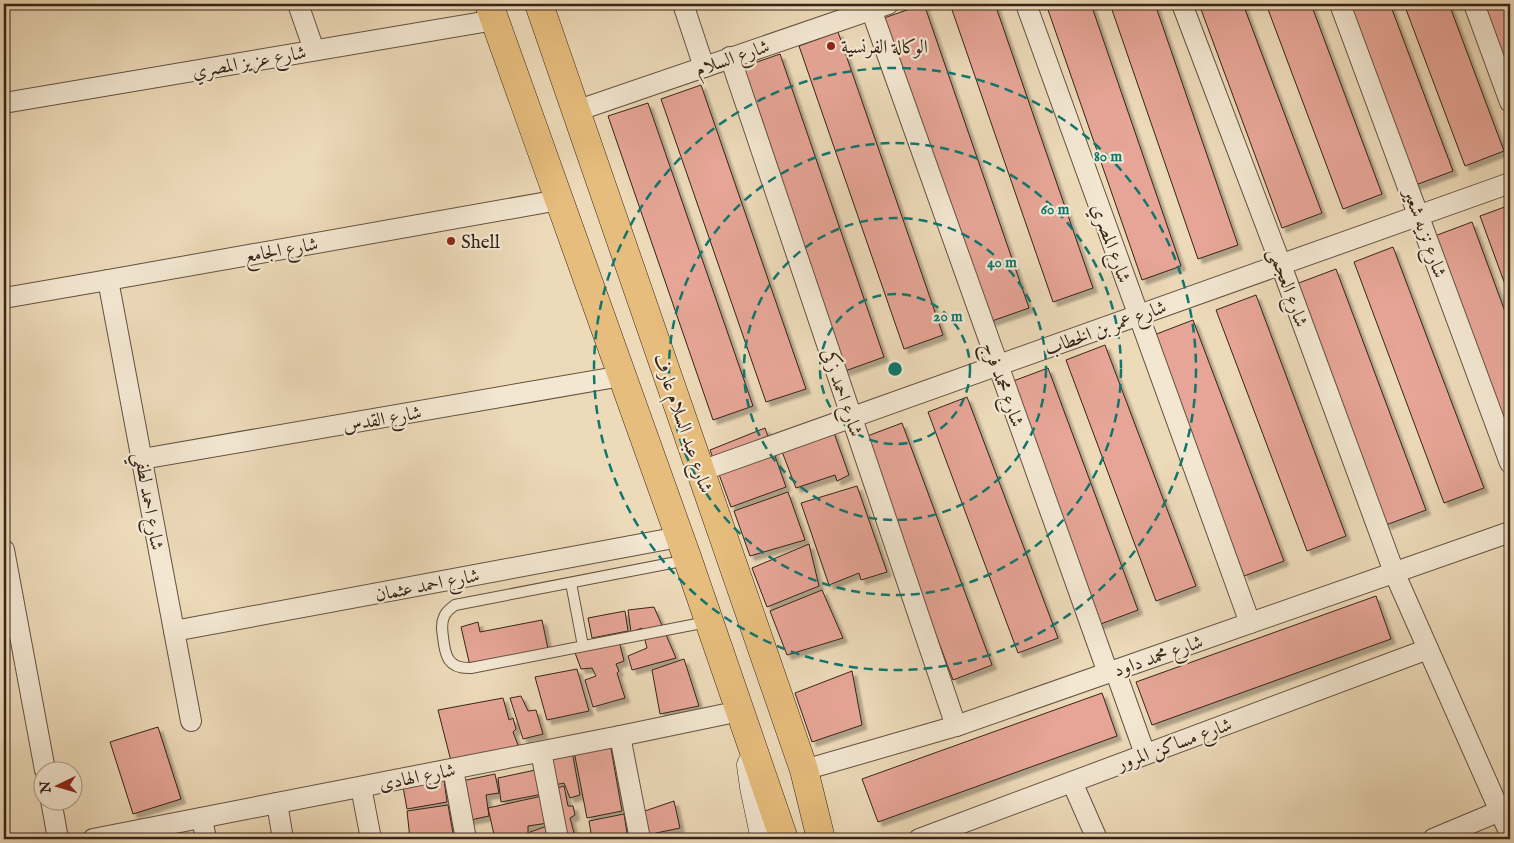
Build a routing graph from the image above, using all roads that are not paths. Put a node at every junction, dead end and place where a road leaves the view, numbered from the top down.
1 (298, 4) edge
2 (539, 4) edge
3 (682, 4) edge
4 (1026, 4) edge
5 (1182, 4) edge
6 (1340, 4) edge
7 (1474, 4) edge
8 (879, 7) edge
9 (492, 12) edge
10 (837, 12) edge
11 (314, 50) junction
12 (730, 57) junction
13 (704, 67) junction
14 (1510, 102) edge
15 (4, 103) edge
16 (576, 111) junction
17 (1510, 184) edge
18 (559, 200) junction
19 (1420, 215) junction
20 (1281, 265) junction
21 (108, 280) junction
22 (4, 298) edge
23 (1138, 315) junction
24 (998, 365) junction
25 (622, 376) junction
26 (852, 417) junction
27 (142, 459) junction
28 (1510, 463) edge
29 (701, 471) junction
30 (1510, 532) edge
31 (684, 549) junction
32 (4, 550) edge
33 (1394, 572) junction
34 (572, 583) junction
35 (709, 621) junction
36 (1250, 623) junction
37 (174, 631) junction
38 (583, 646) junction
39 (1428, 649) junction
40 (1111, 672) junction
41 (740, 711) junction
42 (191, 721) dead end
43 (956, 726) junction
44 (620, 736) junction
45 (541, 752) junction
46 (1144, 754) junction
47 (43, 760) edge
48 (453, 769) junction
49 (804, 770) junction
50 (1072, 782) junction
51 (360, 787) junction
52 (277, 803) junction
53 (52, 810) edge
54 (1500, 811) junction
55 (202, 818) junction
56 (1510, 831) edge
57 (58, 839) edge
58 (100, 839) edge
59 (206, 839) edge
60 (283, 839) edge
61 (370, 839) edge
62 (466, 839) edge
63 (558, 839) edge
64 (640, 839) edge
65 (765, 839) edge
66 (821, 839) edge
67 (836, 839) edge
68 (919, 839) edge
69 (1097, 839) edge
70 (1434, 839) edge

1 - 11 street
2 - 16 main road, شارع عبد السلام عارف
3 - 13 street
4 - 23 street, شارع المصري
5 - 20 street, شارع العجمى
6 - 19 street, شارع نزيه شعير
7 - 14 street
8 - 10 street, شارع السلام
8 - 24 street, شارع محمد فرج
9 - 11 street, شارع عزيز المصري
9 - 18 main road
10 - 12 street, شارع السلام
11 - 15 street, شارع عزيز المصري
12 - 13 street, شارع السلام
12 - 26 street, شارع احمد زكى
13 - 16 street, شارع السلام
16 - 29 main road, شارع عبد السلام عارف
17 - 19 street, شارع عمر بن الخطاب
18 - 21 street, شارع الجامع
18 - 25 main road
19 - 20 street, شارع عمر بن الخطاب
19 - 28 street, شارع نزيه شعير
20 - 23 street, شارع عمر بن الخطاب
20 - 33 street, شارع العجمى
21 - 22 street, شارع الجامع
21 - 27 street, شارع احمد لطفي
23 - 24 street, شارع عمر بن الخطاب
23 - 36 street, شارع المصري
24 - 26 street, شارع عمر بن الخطاب
24 - 40 street, شارع محمد فرج
25 - 27 street, شارع القدس
25 - 31 main road
26 - 29 street, شارع عمر بن الخطاب
26 - 43 street, شارع احمد زكى
27 - 37 street, شارع احمد لطفي
29 - 49 main road, شارع عبد السلام عارف
30 - 33 street, شارع محمد داود
31 - 34 lane
31 - 35 main road
31 - 37 street, شارع احمد عثمان
32 - 47 street
33 - 36 street, شارع محمد داود
33 - 39 street, شارع العجمى
34 - 38 lane
34 - 38 lane
35 - 38 lane
35 - 41 main road
36 - 40 street, شارع محمد داود
37 - 42 street, شارع احمد لطفي
39 - 46 street, شارع مساكن المرور
39 - 54 street, شارع العجمى
40 - 43 street, شارع محمد داود
40 - 46 street, شارع محمد فرج
41 - 44 street, شارع الهادى
41 - 65 main road
43 - 49 street, شارع محمد داود
44 - 45 street, شارع الهادى
44 - 64 street
45 - 48 street, شارع الهادى
45 - 63 street
46 - 50 street, شارع مساكن المرور
48 - 51 street, شارع الهادى
48 - 62 street
49 - 66 main road
49 - 67 main road, شارع عبد السلام عارف
50 - 68 street, شارع مساكن المرور
50 - 69 street
51 - 52 street, شارع الهادى
51 - 61 street
52 - 55 street, شارع الهادى
52 - 60 street
53 - 57 street
54 - 56 street, شارع العجمى
54 - 70 street
55 - 58 street, شارع الهادى
55 - 59 street

